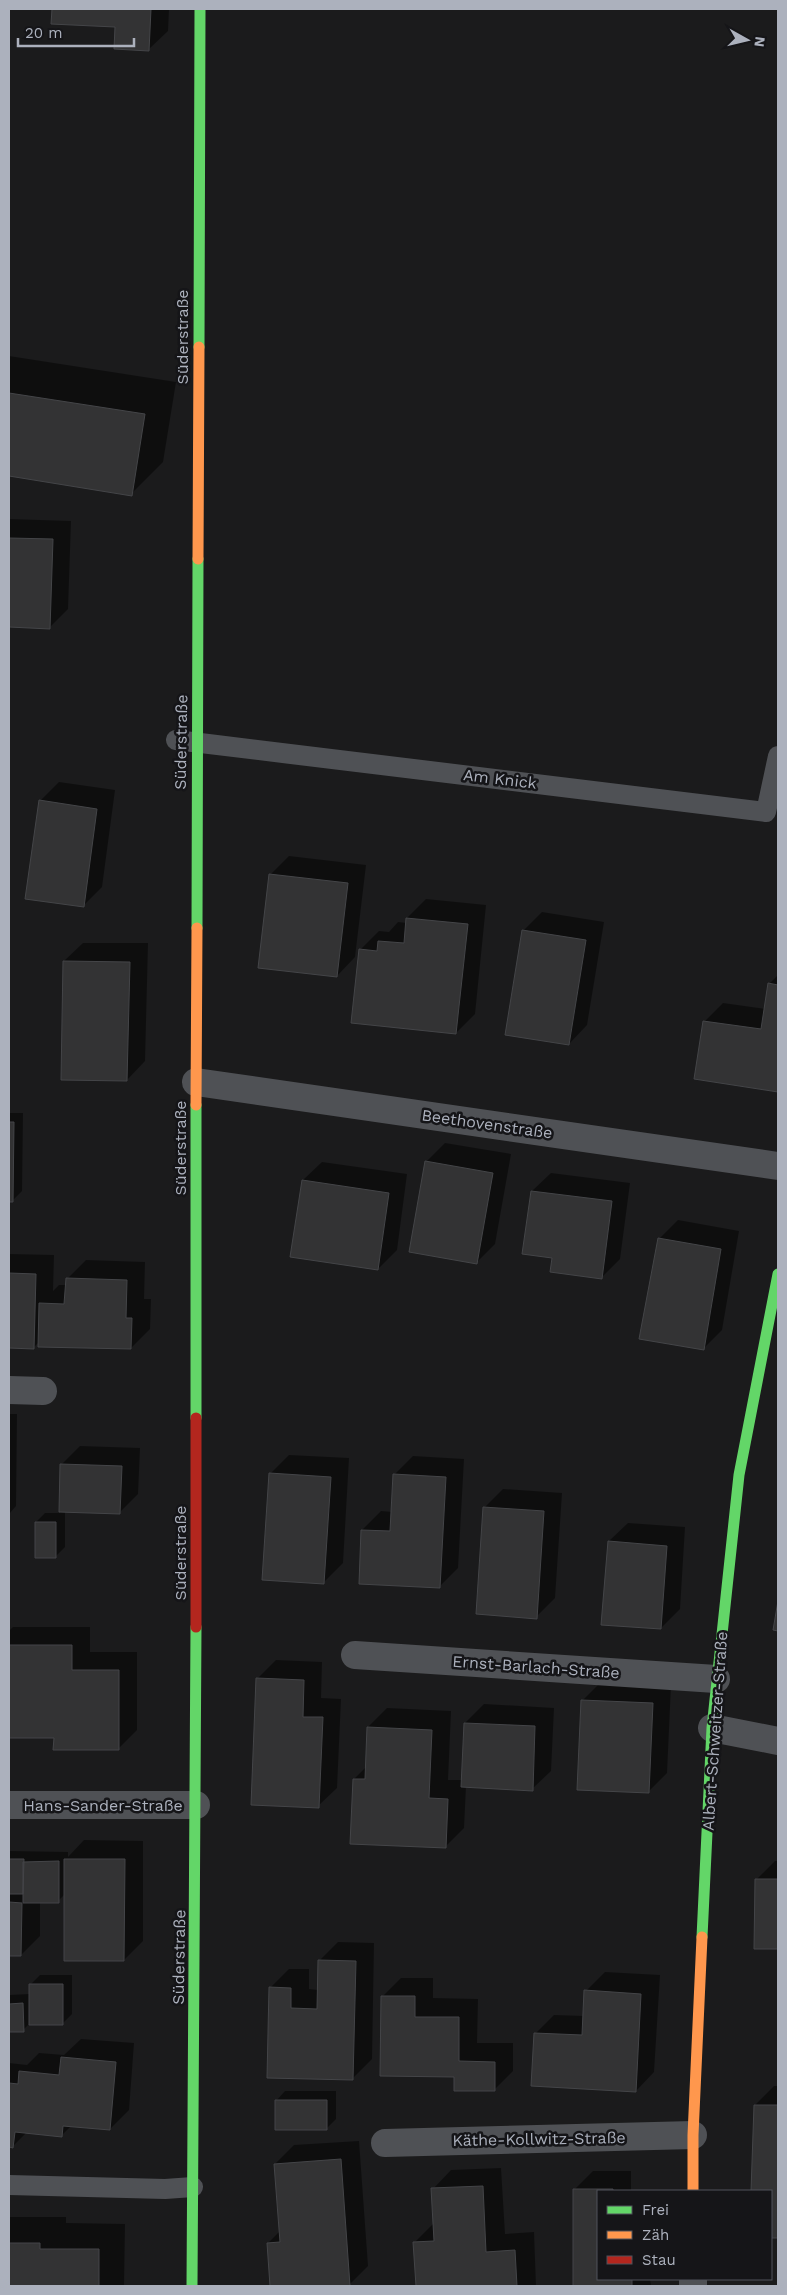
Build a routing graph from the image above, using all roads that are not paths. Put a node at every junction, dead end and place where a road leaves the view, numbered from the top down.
1 (200, 9) edge
2 (176, 740) dead end
3 (197, 741) junction
4 (778, 756) edge
5 (196, 1082) junction
6 (778, 1166) edge
7 (778, 1274) edge
8 (9, 1390) edge
9 (43, 1391) dead end
10 (355, 1655) dead end
11 (716, 1679) junction
12 (712, 1728) junction
13 (778, 1741) edge
14 (9, 1805) edge
15 (196, 1805) junction
16 (693, 2135) junction
17 (385, 2143) dead end
18 (9, 2185) edge
19 (193, 2187) junction
20 (693, 2190) edge
21 (192, 2286) edge

1 - 3 street, Süderstraße
2 - 3 lane, Am Knick
3 - 4 lane, Am Knick
3 - 5 street, Süderstraße
5 - 6 street, Beethovenstraße
5 - 15 street, Süderstraße
7 - 11 street, Albert-Schweitzer-Straße
8 - 9 street
10 - 11 street, Ernst-Barlach-Straße
11 - 12 street, Albert-Schweitzer-Straße
12 - 13 street
12 - 16 street, Albert-Schweitzer-Straße
14 - 15 street, Hans-Sander-Straße
15 - 19 street, Süderstraße
16 - 17 street, Käthe-Kollwitz-Straße
16 - 20 street, Albert-Schweitzer-Straße
18 - 19 lane
19 - 21 street, Süderstraße

